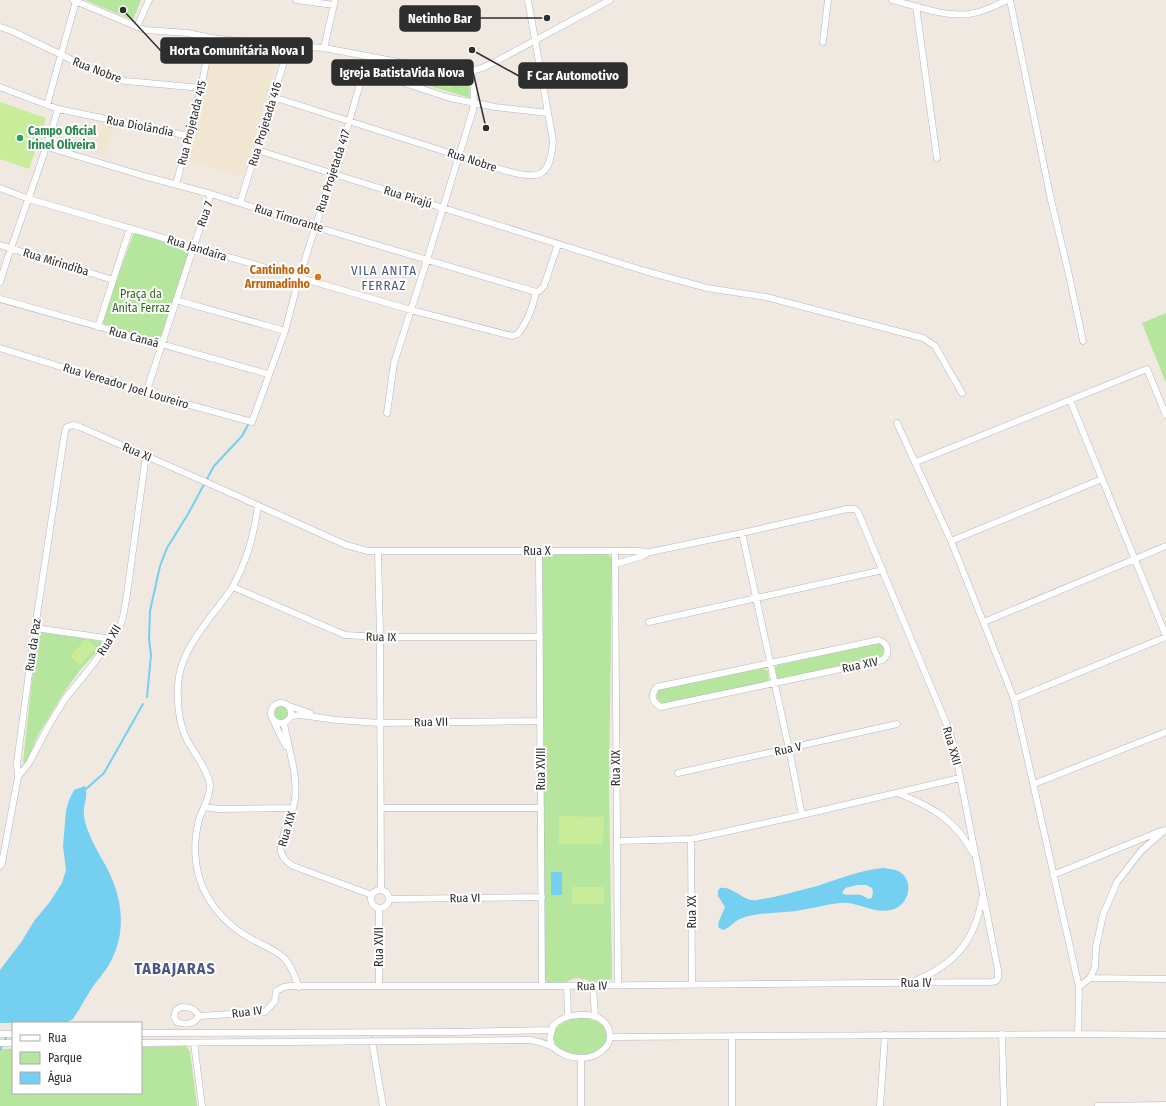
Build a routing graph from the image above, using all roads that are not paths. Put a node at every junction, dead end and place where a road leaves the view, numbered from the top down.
1 (149, 0) edge
2 (296, 0) edge
3 (528, 0) edge
4 (610, 0) edge
5 (828, 0) edge
6 (892, 0) edge
7 (1008, 0) edge
8 (75, 1) edge
9 (335, 2) edge
10 (916, 6) junction
11 (0, 27) edge
12 (137, 27) junction
13 (211, 38) junction
14 (536, 42) junction
15 (823, 42) dead end
16 (289, 46) junction
17 (324, 48) junction
18 (61, 54) junction
19 (368, 56) junction
20 (364, 70) junction
21 (471, 71) junction
22 (0, 87) edge
23 (201, 88) junction
24 (273, 97) junction
25 (474, 104) junction
26 (47, 105) junction
27 (58, 110) junction
28 (548, 114) junction
29 (349, 122) junction
30 (189, 136) junction
31 (47, 147) junction
32 (257, 150) junction
33 (459, 155) junction
34 (937, 158) dead end
35 (332, 174) junction
36 (176, 185) junction
37 (0, 188) edge
38 (211, 194) junction
39 (29, 198) junction
40 (240, 203) junction
41 (443, 208) junction
42 (316, 227) junction
43 (130, 228) junction
44 (558, 244) junction
45 (0, 245) edge
46 (193, 247) junction
47 (10, 248) junction
48 (427, 260) junction
49 (299, 278) junction
50 (113, 280) junction
51 (0, 282) edge
52 (533, 291) junction
53 (0, 299) edge
54 (176, 300) junction
55 (411, 310) junction
56 (98, 327) junction
57 (285, 330) junction
58 (1083, 341) dead end
59 (162, 344) junction
60 (0, 348) edge
61 (268, 374) junction
62 (146, 392) junction
63 (962, 393) dead end
64 (1070, 400) junction
65 (387, 413) dead end
66 (1166, 415) edge
67 (252, 422) joint
68 (897, 423) dead end
69 (70, 426) joint
70 (146, 455) junction
71 (916, 462) junction
72 (1102, 480) junction
73 (206, 482) joint
74 (258, 505) junction
75 (865, 527) joint
76 (742, 533) junction
77 (951, 541) junction
78 (1166, 546) edge
79 (539, 551) junction
80 (615, 551) junction
81 (378, 552) junction
82 (650, 552) junction
83 (1135, 559) junction
84 (615, 564) junction
85 (883, 570) junction
86 (233, 587) junction
87 (756, 598) junction
88 (649, 622) dead end
89 (984, 622) junction
90 (35, 628) junction
91 (1166, 636) edge
92 (380, 637) junction
93 (540, 637) junction
94 (112, 639) junction
95 (771, 663) junction
96 (775, 682) junction
97 (1014, 699) junction
98 (289, 706) junction
99 (291, 716) junction
100 (323, 718) junction
101 (273, 719) junction
102 (540, 721) junction
103 (284, 723) junction
104 (380, 723) junction
105 (897, 724) dead end
106 (1166, 732) edge
107 (789, 749) junction
108 (289, 751) junction
109 (678, 772) dead end
110 (18, 777) junction
111 (960, 778) junction
112 (1034, 784) junction
113 (898, 793) junction
114 (204, 807) junction
115 (294, 808) junction
116 (381, 808) junction
117 (541, 808) junction
118 (802, 815) junction
119 (1166, 830) edge
120 (691, 839) junction
121 (617, 841) junction
122 (976, 858) junction
123 (0, 866) edge
124 (1053, 875) junction
125 (381, 890) junction
126 (372, 895) junction
127 (983, 895) junction
128 (542, 896) junction
129 (389, 899) junction
130 (379, 908) junction
131 (998, 978) joint
132 (1090, 978) junction
133 (1166, 979) edge
134 (911, 983) junction
135 (692, 984) junction
136 (618, 985) junction
137 (379, 986) junction
138 (542, 986) junction
139 (567, 986) junction
140 (593, 986) junction
141 (299, 987) junction
142 (1079, 987) junction
143 (199, 1016) dead end
144 (568, 1016) junction
145 (595, 1017) junction
146 (551, 1030) junction
147 (142, 1033) edge
148 (174, 1033) junction
149 (201, 1033) junction
150 (0, 1034) edge
151 (12, 1034) edge
152 (1002, 1034) junction
153 (1078, 1034) junction
154 (885, 1035) junction
155 (1166, 1035) edge
156 (610, 1036) junction
157 (732, 1036) junction
158 (372, 1041) junction
159 (0, 1043) edge
160 (12, 1043) edge
161 (142, 1043) edge
162 (174, 1043) junction
163 (194, 1043) junction
164 (201, 1043) junction
165 (552, 1046) junction
166 (581, 1058) junction
167 (202, 1106) edge
168 (383, 1106) edge
169 (582, 1106) edge
170 (732, 1106) edge
171 (880, 1106) edge
172 (1004, 1106) edge
173 (1098, 1106) edge
174 (1166, 1106) edge

1 - 12 street
2 - 9 street
3 - 14 street, Rua Nobre
4 - 14 street
5 - 15 street
6 - 10 street
7 - 10 street
7 - 58 street
8 - 12 street
8 - 18 street
9 - 17 street
10 - 34 street
11 - 18 street, Rua Nobre
12 - 13 street
13 - 16 street
13 - 23 street, Rua Projetada 415
14 - 21 street
14 - 28 street, Rua Nobre
16 - 17 street
16 - 24 street, Rua Projetada 416
17 - 19 street
18 - 23 street, Rua Nobre
18 - 26 street
19 - 20 street, Rua Projetada 417
19 - 21 street
20 - 25 street
20 - 29 street, Rua Projetada 417
21 - 25 street
22 - 26 street, Rua Diolândia
23 - 30 street, Rua Projetada 415
24 - 29 street, Rua Nobre
24 - 32 street, Rua Projetada 416
25 - 28 street
25 - 33 street
26 - 27 street, Rua Diolândia
27 - 30 street, Rua Diolândia
27 - 31 street
28 - 33 street, Rua Nobre
29 - 33 street, Rua Nobre
29 - 35 street, Rua Projetada 417
30 - 36 street, Rua Projetada 415
31 - 36 street, Rua Timorante
31 - 39 street
32 - 35 street, Rua Pirajú
32 - 40 street, Rua Projetada 416
33 - 41 street
35 - 41 street, Rua Pirajú
35 - 42 street, Rua Projetada 417
36 - 38 street, Rua Timorante
37 - 39 street, Rua Jandaíra
38 - 40 street, Rua Timorante
38 - 46 street, Rua 7
39 - 43 street, Rua Jandaíra
39 - 47 street
40 - 42 street, Rua Timorante
41 - 44 street, Rua Pirajú
41 - 48 street
42 - 48 street, Rua Timorante
42 - 49 street, Rua Projetada 417
43 - 46 street, Rua Jandaíra
43 - 50 street
44 - 52 street
44 - 63 street, Rua Pirajú
45 - 47 street, Rua Mirindiba
46 - 49 street, Rua Jandaíra
46 - 54 street, Rua 7
47 - 50 street, Rua Mirindiba
47 - 51 street
48 - 52 street, Rua Timorante
48 - 55 street
49 - 55 street, Rua Jandaíra
49 - 57 street, Rua Projetada 417
50 - 56 street
52 - 55 street, Rua Jandaíra
53 - 56 street, Rua Canaã
54 - 57 street
54 - 59 street, Rua 7
55 - 65 street
56 - 59 street, Rua Canaã
57 - 61 street, Rua Projetada 417
59 - 61 street, Rua Canaã
59 - 62 street, Rua 7
60 - 62 street, Rua Vereador Joel Loureiro
61 - 67 street, Rua Projetada 417
62 - 67 street, Rua Vereador Joel Loureiro
64 - 66 street
64 - 71 street
64 - 72 street
68 - 71 street
69 - 70 street, Rua XI
69 - 90 street, Rua da Paz
70 - 73 street, Rua XI
70 - 94 street, Rua XII
71 - 77 street
72 - 77 street
72 - 83 street
73 - 74 street, Rua X
74 - 81 street, Rua X
74 - 86 street
75 - 76 street, Rua X
75 - 85 street, Rua XXII
76 - 82 street, Rua X
76 - 87 street
77 - 89 street
78 - 83 street
79 - 80 street, Rua X
79 - 81 street, Rua X
79 - 93 street, Rua XVIII
80 - 82 street, Rua X
80 - 84 street, Rua XIX
81 - 92 street
82 - 84 street
83 - 89 street
83 - 91 street
84 - 121 street, Rua XIX
85 - 87 street
85 - 111 street, Rua XXII
86 - 92 street, Rua IX
86 - 114 street
87 - 88 street
87 - 95 street
89 - 97 street
90 - 94 street
90 - 110 street, Rua da Paz
91 - 97 street
92 - 93 street, Rua IX
92 - 104 street
93 - 102 street, Rua XVIII
94 - 110 street, Rua XII
95 - 96 street
95 - 96 street, Rua XIV
95 - 96 street, Rua XIV
96 - 107 street
97 - 112 street
98 - 99 street
98 - 100 street
98 - 101 street
99 - 100 street
99 - 103 street
100 - 104 street, Rua VII
101 - 103 street
101 - 108 street, Rua XIX
102 - 104 street, Rua VII
102 - 117 street, Rua XVIII
103 - 108 street, Rua XIX
104 - 116 street
105 - 107 street, Rua V
106 - 112 street
107 - 109 street, Rua V
107 - 118 street
108 - 115 street, Rua XIX
110 - 123 street, Rua da Paz
111 - 113 street
111 - 122 street, Rua XXII
112 - 124 street
113 - 118 street
113 - 122 street
114 - 115 street
114 - 141 street
115 - 126 street, Rua XIX
116 - 117 street
116 - 125 street
117 - 128 street, Rua XVIII
118 - 120 street
119 - 124 street
119 - 132 street
120 - 121 street
120 - 135 street, Rua XX
121 - 136 street, Rua XIX
122 - 127 street, Rua XXII
124 - 142 street
125 - 126 street
125 - 129 street
126 - 130 street, Rua XVII
127 - 131 street, Rua XXII
127 - 134 street
128 - 129 street, Rua VI
128 - 138 street, Rua XVIII
129 - 130 street
130 - 137 street, Rua XVII
131 - 134 street, Rua IV
132 - 133 street
132 - 142 street
134 - 135 street, Rua IV
135 - 136 street, Rua IV
136 - 140 street, Rua IV
137 - 138 street, Rua IV
137 - 141 street, Rua IV
138 - 139 street, Rua IV
139 - 140 street, Rua IV
139 - 144 street
140 - 145 street
141 - 143 street, Rua IV
142 - 153 street
144 - 145 street
144 - 146 street
145 - 156 street
146 - 149 street
146 - 165 street
147 - 148 street
148 - 149 street
148 - 162 street
149 - 164 street
150 - 151 street
152 - 153 street
152 - 154 street
152 - 172 street
153 - 155 street
154 - 157 street
154 - 171 street
156 - 157 street
156 - 166 street
157 - 170 street
158 - 164 street
158 - 165 street
158 - 168 street
159 - 160 street
161 - 162 street
162 - 163 street
163 - 164 street
163 - 167 street
165 - 166 street
166 - 169 street
173 - 174 street

